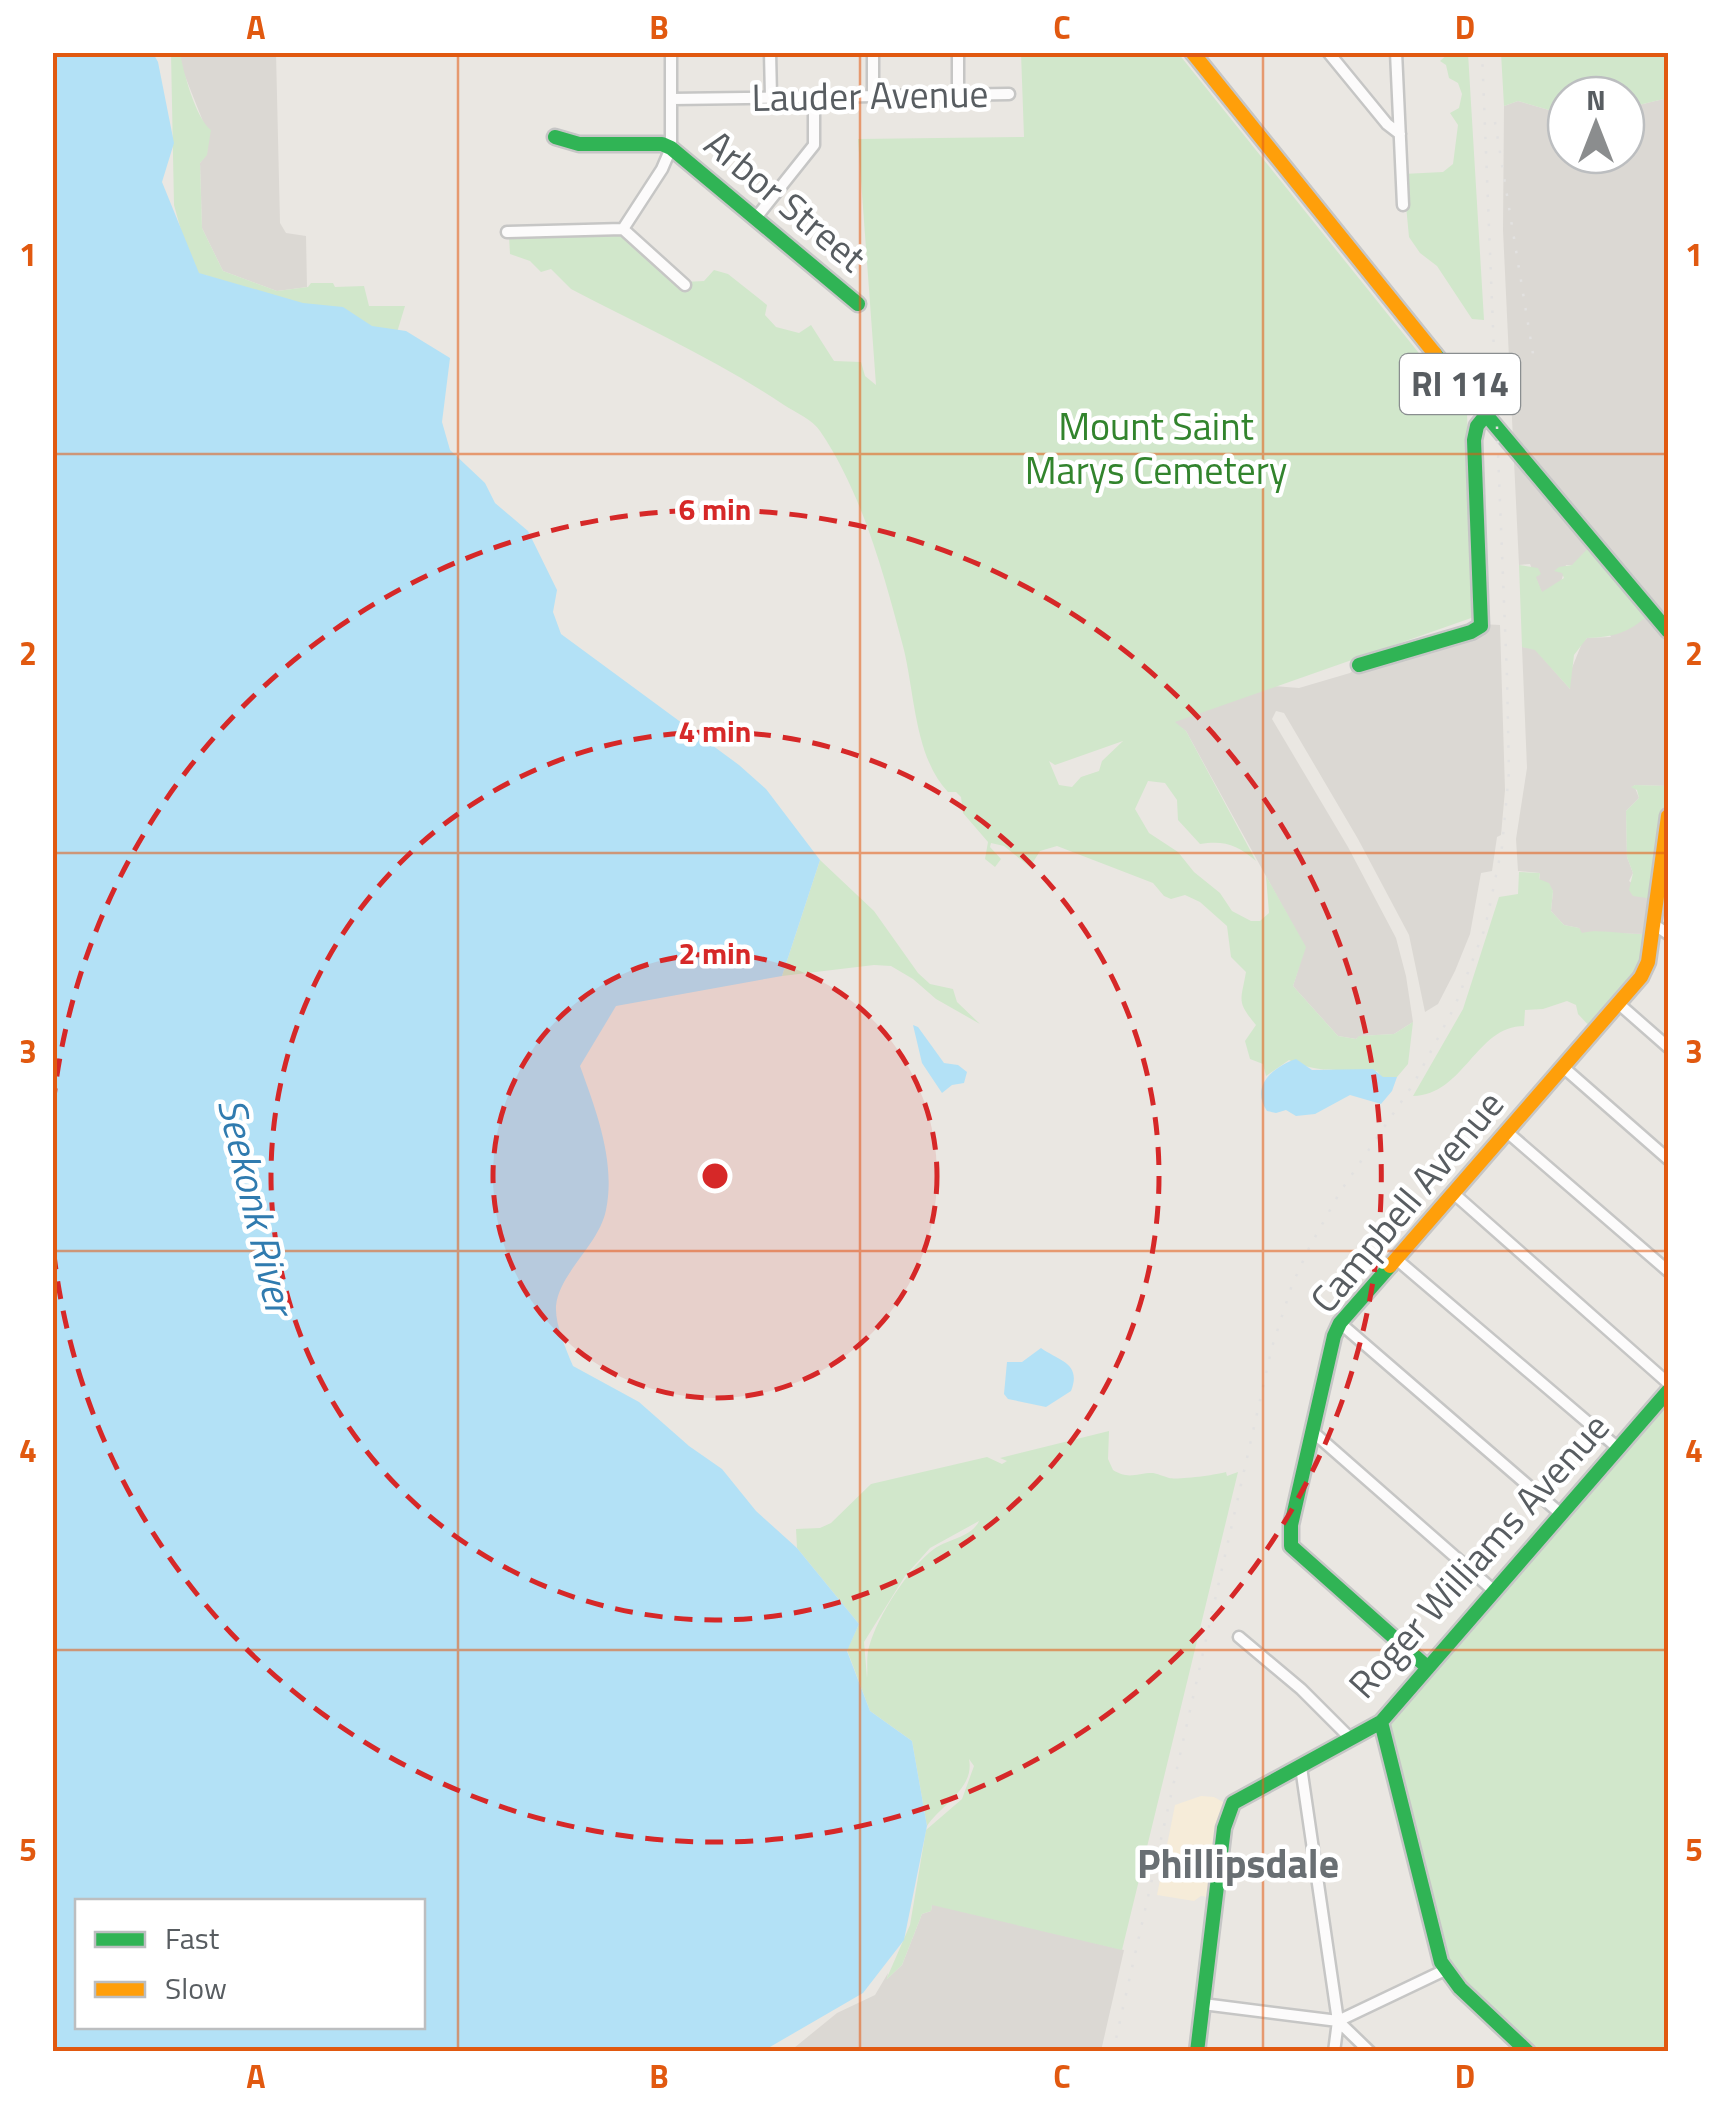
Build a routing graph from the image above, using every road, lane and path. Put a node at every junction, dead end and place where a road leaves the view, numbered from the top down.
1 (670, 52) edge
2 (770, 52) edge
3 (872, 52) edge
4 (958, 52) edge
5 (1192, 52) edge
6 (1328, 52) edge
7 (1396, 52) edge
8 (1009, 94) dead end
9 (958, 95) junction
10 (873, 96) junction
11 (814, 97) junction
12 (771, 98) junction
13 (672, 99) junction
14 (1400, 134) junction
15 (555, 137) dead end
16 (671, 148) junction
17 (1403, 205) dead end
18 (755, 219) junction
19 (622, 229) junction
20 (507, 232) dead end
21 (686, 284) dead end
22 (858, 304) dead end
23 (1485, 416) junction
24 (1668, 631) edge
25 (1360, 665) dead end
26 (1668, 816) edge
27 (1652, 923) junction
28 (1668, 934) edge
29 (1619, 1004) junction
30 (1668, 1046) edge
31 (1563, 1067) junction
32 (1506, 1131) junction
33 (1668, 1159) edge
34 (1452, 1192) junction
35 (1395, 1258) junction
36 (1668, 1271) edge
37 (1340, 1323) junction
38 (1668, 1383) edge
39 (1668, 1391) edge
40 (1314, 1434) junction
41 (1618, 1448) junction
42 (1562, 1514) junction
43 (1493, 1590) junction
44 (1239, 1637) dead end
45 (1427, 1667) junction
46 (1381, 1722) junction
47 (1351, 1739) junction
48 (1300, 1767) junction
49 (1445, 1970) junction
50 (1203, 2004) junction
51 (1338, 2021) junction
52 (1197, 2052) edge
53 (1334, 2052) edge
54 (1370, 2052) edge
55 (1528, 2052) edge

1 - 13 street
2 - 12 street
3 - 10 street
4 - 9 street
5 - 23 street, RI 114
6 - 14 street
7 - 14 street
8 - 9 street, Lauder Avenue
9 - 10 street, Lauder Avenue
10 - 11 street, Lauder Avenue
11 - 12 street, Lauder Avenue
11 - 18 street
12 - 13 street, Lauder Avenue
13 - 16 street
14 - 17 street
15 - 16 street
16 - 18 street, Arbor Street
16 - 19 street
18 - 22 street, Arbor Street
19 - 20 street
19 - 21 street
23 - 24 street, RI 114
23 - 25 street
26 - 27 street, Campbell Avenue
27 - 28 street
27 - 29 street, Campbell Avenue
29 - 30 street
29 - 31 street, Campbell Avenue
31 - 32 street, Campbell Avenue
31 - 33 street
32 - 34 street, Campbell Avenue
32 - 36 street
34 - 35 street, Campbell Avenue
34 - 38 street
35 - 37 street, Campbell Avenue
35 - 41 street
37 - 40 street, Campbell Avenue
37 - 42 street
39 - 41 street, Roger Williams Avenue
40 - 43 street
40 - 45 street, Campbell Avenue
41 - 42 street, Roger Williams Avenue
42 - 43 street, Roger Williams Avenue
43 - 45 street, Roger Williams Avenue
44 - 47 street
45 - 46 street, Roger Williams Avenue
46 - 47 street, Roger Williams Avenue
46 - 49 street
47 - 48 street, Roger Williams Avenue
48 - 50 street, Roger Williams Avenue
48 - 51 street
49 - 51 street
49 - 55 street
50 - 51 street
50 - 52 street, Roger Williams Avenue
51 - 53 street
51 - 54 street

